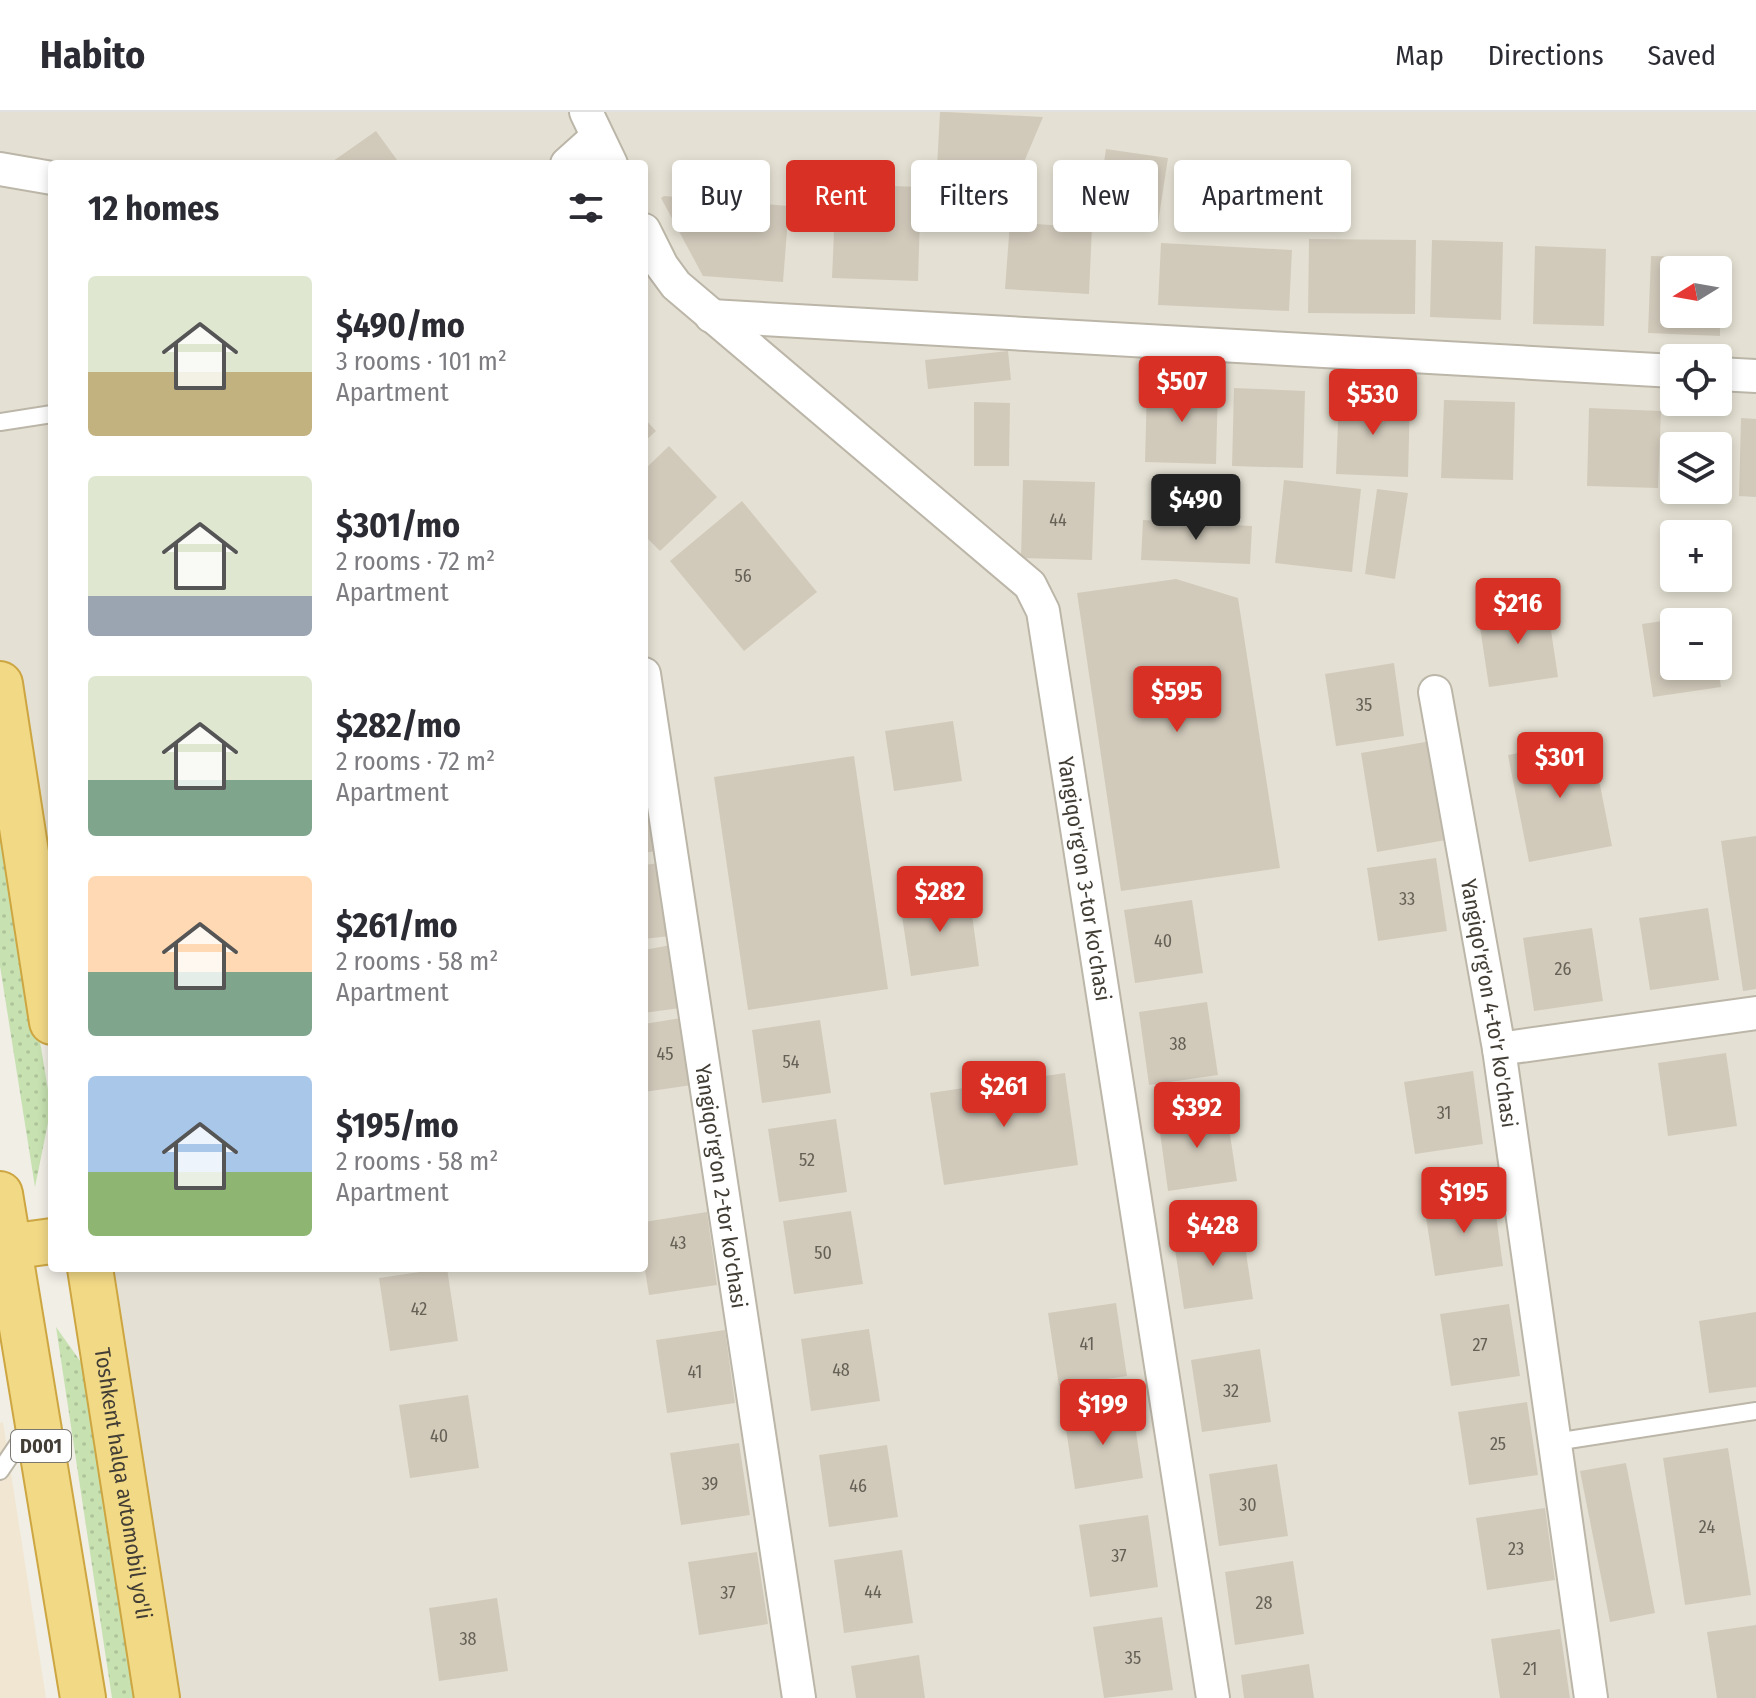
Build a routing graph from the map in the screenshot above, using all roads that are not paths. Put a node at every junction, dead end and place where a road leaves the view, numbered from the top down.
1 (598, 138) edge
2 (572, 160) edge
3 (0, 169) edge
4 (48, 177) edge
5 (648, 238) edge
6 (711, 316) junction
7 (1660, 370) edge
8 (1732, 375) edge
9 (1756, 376) edge
10 (48, 415) edge
11 (0, 422) edge
12 (0, 684) edge
13 (1435, 692) dead end
14 (648, 700) edge
15 (48, 996) edge
16 (1756, 1013) edge
17 (1499, 1049) junction
18 (0, 1194) edge
19 (48, 1242) edge
20 (8, 1247) junction
21 (91, 1272) edge
22 (1756, 1411) edge
23 (36, 1417) junction
24 (1555, 1442) junction
25 (0, 1471) edge
26 (83, 1698) edge
27 (157, 1698) edge
28 (799, 1698) edge
29 (1213, 1698) edge
30 (1591, 1698) edge

1 - 2 street
3 - 4 street
5 - 6 street, Yangiqo'rg'on 3-tor ko'chasi
6 - 7 street
6 - 29 street, Yangiqo'rg'on 3-tor ko'chasi
8 - 9 street
10 - 11 lane
12 - 15 highway
13 - 17 street, Yangiqo'rg'on 4-to'r ko'chasi
14 - 28 street, Yangiqo'rg'on 2-tor ko'chasi
16 - 17 street
17 - 24 street, Yangiqo'rg'on 4-to'r ko'chasi
18 - 20 highway, D001
19 - 20 highway
20 - 23 highway, D001
21 - 27 highway, Toshkent halqa avtomobil yo'li
22 - 24 lane
23 - 25 lane
23 - 26 highway, D001
24 - 30 street, Yangiqo'rg'on 4-to'r ko'chasi

